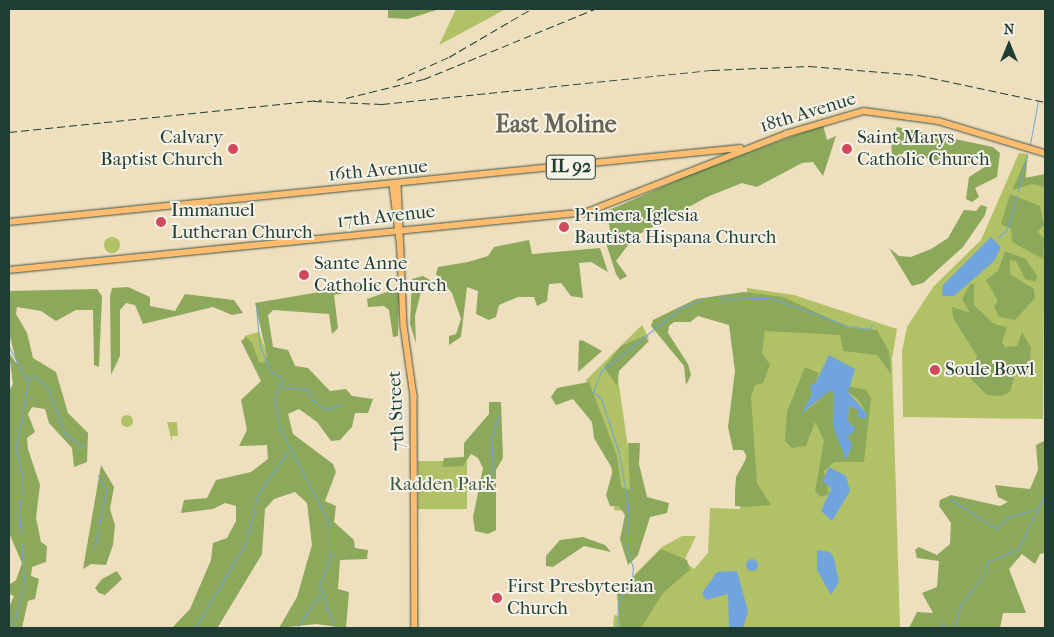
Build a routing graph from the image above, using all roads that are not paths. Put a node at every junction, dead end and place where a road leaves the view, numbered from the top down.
1 (750, 147) junction
2 (1045, 153) edge
3 (395, 184) junction
4 (587, 212) joint
5 (9, 222) edge
6 (400, 230) junction
7 (9, 270) edge
8 (415, 628) edge

1 - 2 main road, 18th Avenue / IL 92
1 - 3 main road, 16th Avenue / IL 92
1 - 4 main road, 18th Avenue / IL 92
3 - 5 main road, 16th Avenue / IL 92
3 - 6 main road, 7th Street
4 - 6 main road, 17th Avenue / IL 92
6 - 7 main road, 17th Avenue / IL 92
6 - 8 main road, 7th Street

